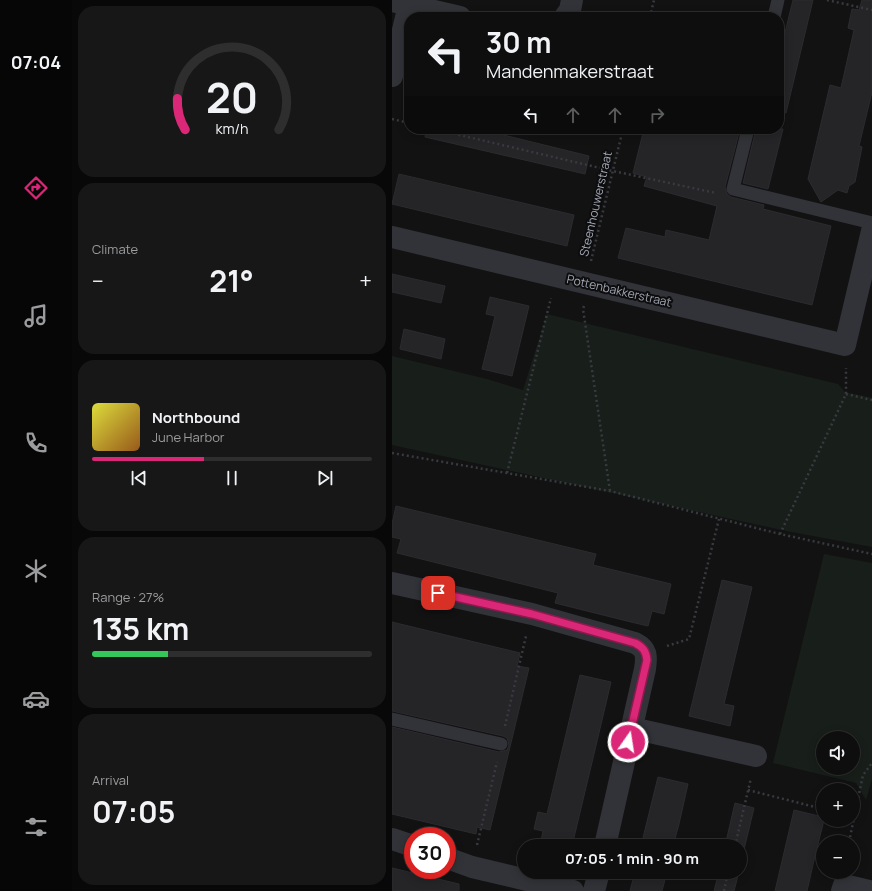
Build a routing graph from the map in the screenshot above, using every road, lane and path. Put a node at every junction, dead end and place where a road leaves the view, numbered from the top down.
1 (572, 0) edge
2 (654, 0) edge
3 (778, 0) edge
4 (827, 0) edge
5 (401, 3) edge
6 (872, 10) edge
7 (439, 12) edge
8 (569, 12) edge
9 (651, 12) edge
10 (775, 12) edge
11 (392, 76) edge
12 (392, 119) edge
13 (404, 122) edge
14 (455, 134) edge
15 (622, 134) edge
16 (747, 134) edge
17 (613, 171) junction
18 (733, 189) junction
19 (872, 223) edge
20 (872, 231) edge
21 (392, 237) edge
22 (556, 276) junction
23 (588, 284) junction
24 (845, 345) junction
25 (846, 394) junction
26 (872, 400) edge
27 (392, 453) edge
28 (507, 473) junction
29 (610, 491) junction
30 (719, 518) junction
31 (780, 534) junction
32 (872, 554) edge
33 (392, 583) edge
34 (646, 652) junction
35 (392, 719) edge
36 (632, 728) junction
37 (501, 744) dead end
38 (756, 756) joint
39 (872, 763) edge
40 (860, 789) edge
41 (748, 790) junction
42 (816, 807) edge
43 (392, 839) edge
44 (607, 839) edge
45 (736, 839) edge
46 (404, 843) edge
47 (456, 861) edge
48 (597, 879) edge
49 (727, 879) edge
50 (573, 891) edge
51 (594, 891) edge
52 (724, 891) edge
53 (842, 891) edge
54 (869, 891) edge

1 - 8 street
2 - 9 path
3 - 10 lane
4 - 6 path
5 - 7 street
5 - 11 street
12 - 13 path
14 - 17 path
15 - 17 path, Steenhouwerstraat
16 - 18 lane
17 - 18 path
17 - 23 path, Steenhouwerstraat
18 - 19 lane
20 - 24 street
21 - 22 street, Pottenbakkerstraat
22 - 23 street, Pottenbakkerstraat
22 - 28 path
23 - 24 street, Pottenbakkerstraat
23 - 29 path, Steenhouwerstraat
24 - 25 path
25 - 26 path
25 - 31 path
27 - 28 path
28 - 29 path
29 - 30 path
30 - 31 path
30 - 34 path
31 - 32 path
33 - 34 street
34 - 36 street
35 - 37 lane
36 - 38 street
36 - 44 street
38 - 41 path
39 - 40 path
41 - 42 path
41 - 45 path
43 - 46 street
47 - 50 street
48 - 51 street
49 - 52 path
53 - 54 street

